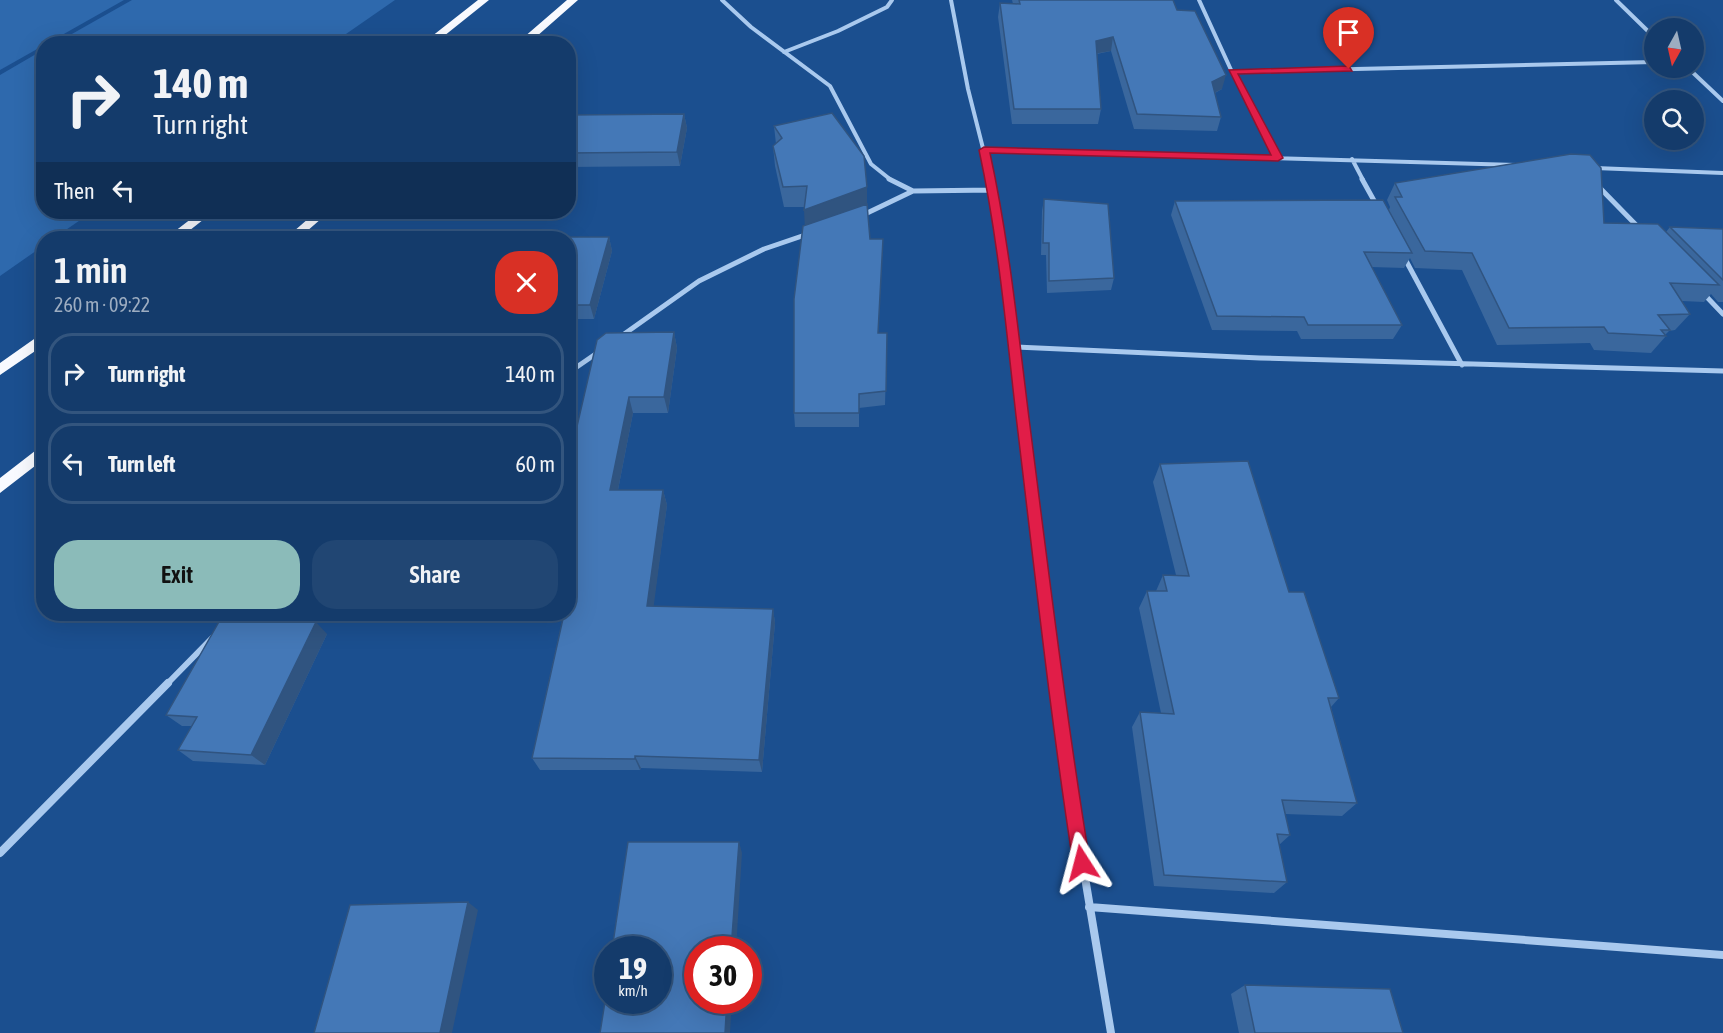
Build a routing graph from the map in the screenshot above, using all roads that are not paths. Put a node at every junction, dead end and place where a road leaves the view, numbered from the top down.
1 (484, 0) edge
2 (573, 0) edge
3 (722, 0) edge
4 (892, 0) edge
5 (951, 0) edge
6 (1199, 0) edge
7 (1609, 0) edge
8 (1617, 2) edge
9 (1644, 28) edge
10 (437, 36) edge
11 (531, 36) edge
12 (784, 52) junction
13 (1644, 62) edge
14 (1232, 72) junction
15 (1699, 78) edge
16 (1723, 101) edge
17 (984, 150) junction
18 (1278, 158) junction
19 (1352, 159) junction
20 (1523, 165) edge
21 (1592, 168) edge
22 (1723, 173) edge
23 (1596, 184) edge
24 (993, 190) junction
25 (914, 191) junction
26 (1379, 210) edge
27 (198, 219) edge
28 (315, 219) edge
29 (854, 219) edge
30 (820, 230) edge
31 (181, 231) edge
32 (300, 231) edge
33 (1644, 233) edge
34 (1401, 252) edge
35 (1699, 290) edge
36 (1723, 314) edge
37 (615, 340) edge
38 (36, 343) edge
39 (606, 347) edge
40 (1015, 347) junction
41 (1462, 365) junction
42 (576, 368) edge
43 (0, 370) edge
44 (1723, 371) edge
45 (36, 457) edge
46 (0, 487) edge
47 (246, 621) edge
48 (242, 623) edge
49 (222, 632) edge
50 (0, 853) edge
51 (1089, 907) junction
52 (1723, 956) edge
53 (1111, 1033) edge

1 - 10 highway
2 - 11 highway
3 - 12 street
4 - 12 street
5 - 17 street
6 - 14 street
7 - 8 street
8 - 9 street
12 - 25 street
13 - 14 street
14 - 18 street
15 - 16 street
17 - 18 street
17 - 24 street
18 - 19 street
19 - 20 street
19 - 26 street
21 - 22 street
23 - 33 street
24 - 25 street
24 - 40 street
25 - 29 street
27 - 31 highway
28 - 32 highway
30 - 37 street
34 - 41 street
35 - 36 street
38 - 43 highway
39 - 42 street
40 - 41 street
40 - 51 street
41 - 44 street
45 - 46 highway
47 - 48 street
49 - 50 street
51 - 52 street
51 - 53 street

